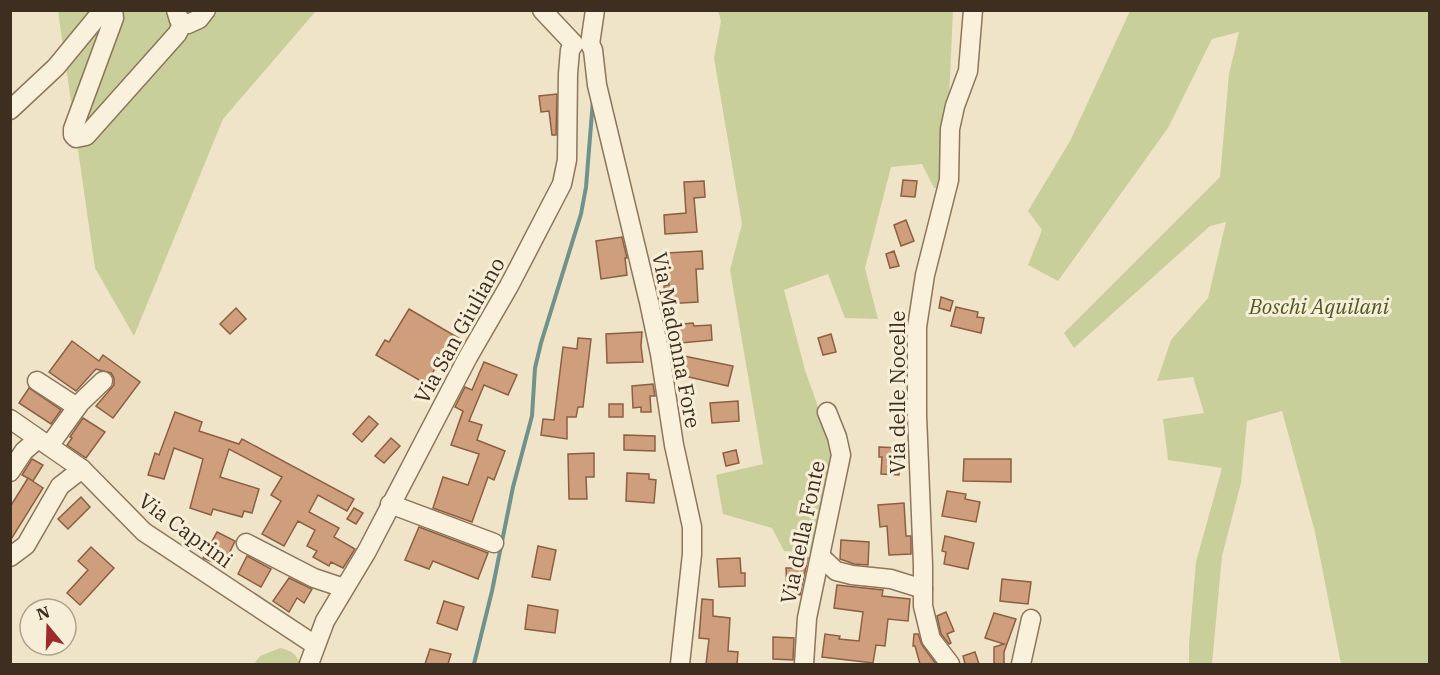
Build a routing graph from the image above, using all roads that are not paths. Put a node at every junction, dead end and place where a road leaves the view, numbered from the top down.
1 (103, 10) edge
2 (113, 10) edge
3 (206, 10) edge
4 (542, 10) edge
5 (596, 10) edge
6 (973, 10) edge
7 (179, 17) edge
8 (582, 44) junction
9 (10, 110) edge
10 (37, 381) dead end
11 (103, 381) dead end
12 (77, 407) junction
13 (827, 412) dead end
14 (26, 435) edge
15 (82, 469) junction
16 (10, 472) edge
17 (390, 504) junction
18 (246, 543) dead end
19 (494, 543) dead end
20 (10, 557) edge
21 (821, 557) junction
22 (344, 588) junction
23 (923, 589) junction
24 (1031, 619) dead end
25 (315, 645) junction
26 (309, 664) edge
27 (680, 664) edge
28 (804, 664) edge
29 (950, 664) edge
30 (1021, 664) edge

1 - 9 street
2 - 7 street
3 - 7 street
4 - 8 street
5 - 8 street, Via San Giuliano
6 - 23 street, Via delle Nocelle
8 - 17 street, Via San Giuliano
8 - 27 street, Via Madonna Fore
10 - 12 street
11 - 12 street
12 - 14 street
13 - 21 street, Via della Fonte
14 - 15 street, Via Caprini
14 - 16 street
15 - 20 street
15 - 25 street, Via Caprini
17 - 19 street
17 - 22 street, Via San Giuliano
18 - 22 street
21 - 23 street
21 - 28 street, Via della Fonte
22 - 25 street, Via San Giuliano
23 - 29 street, Via delle Nocelle
24 - 30 street
25 - 26 street, Via San Giuliano

